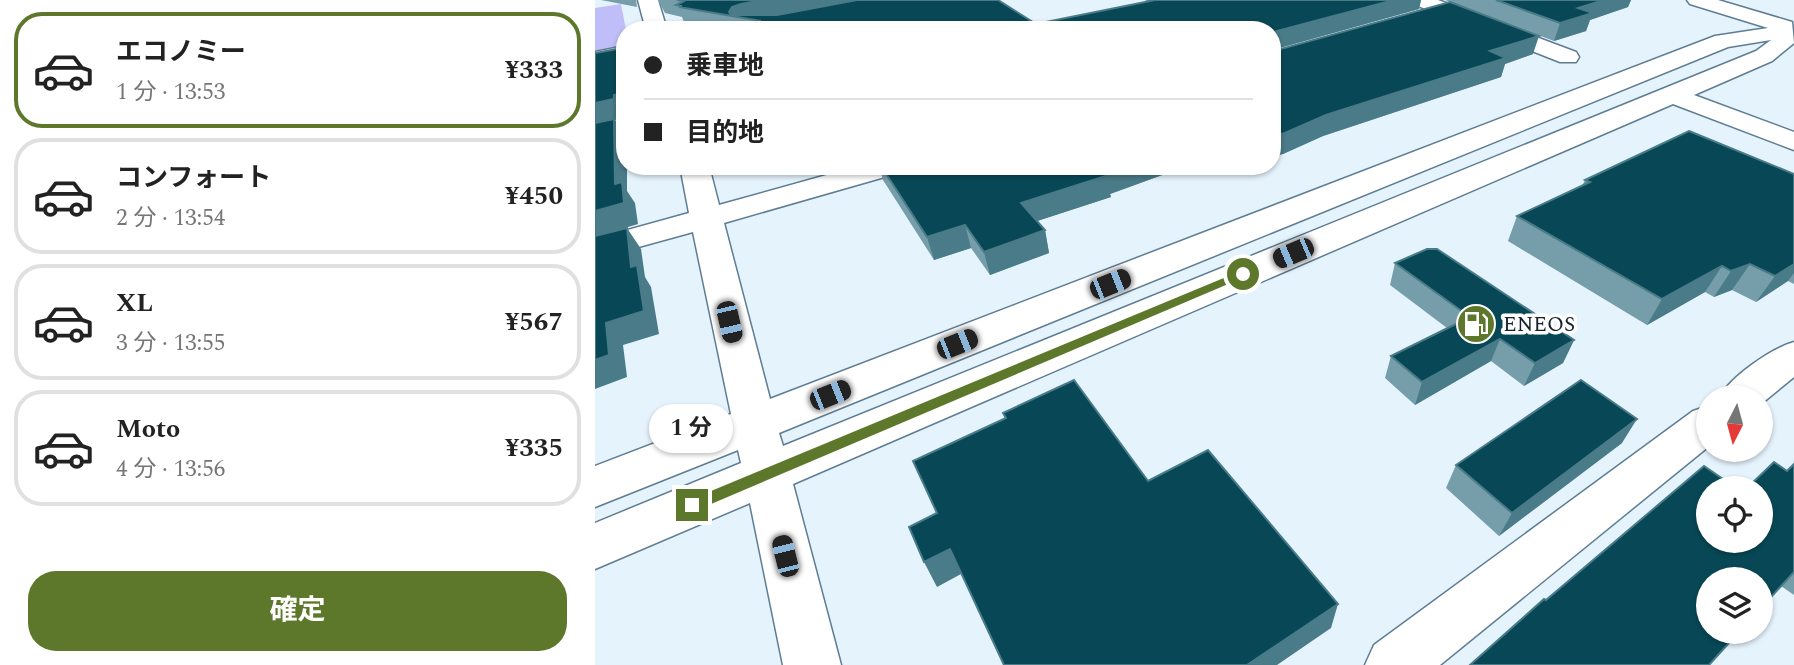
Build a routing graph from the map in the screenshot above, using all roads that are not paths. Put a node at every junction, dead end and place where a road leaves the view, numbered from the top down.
1 (648, 0) edge
2 (1420, 0) edge
3 (1697, 0) edge
4 (1448, 10) junction
5 (654, 21) edge
6 (1410, 21) edge
7 (1794, 31) edge
8 (616, 55) edge
9 (1568, 57) dead end
10 (595, 59) edge
11 (1670, 94) junction
12 (616, 130) edge
13 (595, 135) edge
14 (1794, 142) edge
15 (696, 175) edge
16 (860, 175) edge
17 (706, 219) junction
18 (595, 249) edge
19 (1794, 356) edge
20 (1757, 385) edge
21 (753, 425) junction
22 (1696, 431) edge
23 (765, 475) junction
24 (595, 487) edge
25 (595, 546) edge
26 (812, 665) edge
27 (1394, 665) edge

1 - 5 street
2 - 4 street
3 - 7 street
4 - 6 street
4 - 9 street
7 - 11 street
7 - 21 street
8 - 10 street
11 - 14 street
11 - 23 street
12 - 13 street
15 - 17 street
16 - 17 street
17 - 18 street
17 - 21 street
19 - 20 street
21 - 23 street
21 - 24 street
22 - 27 street
23 - 25 street
23 - 26 street

